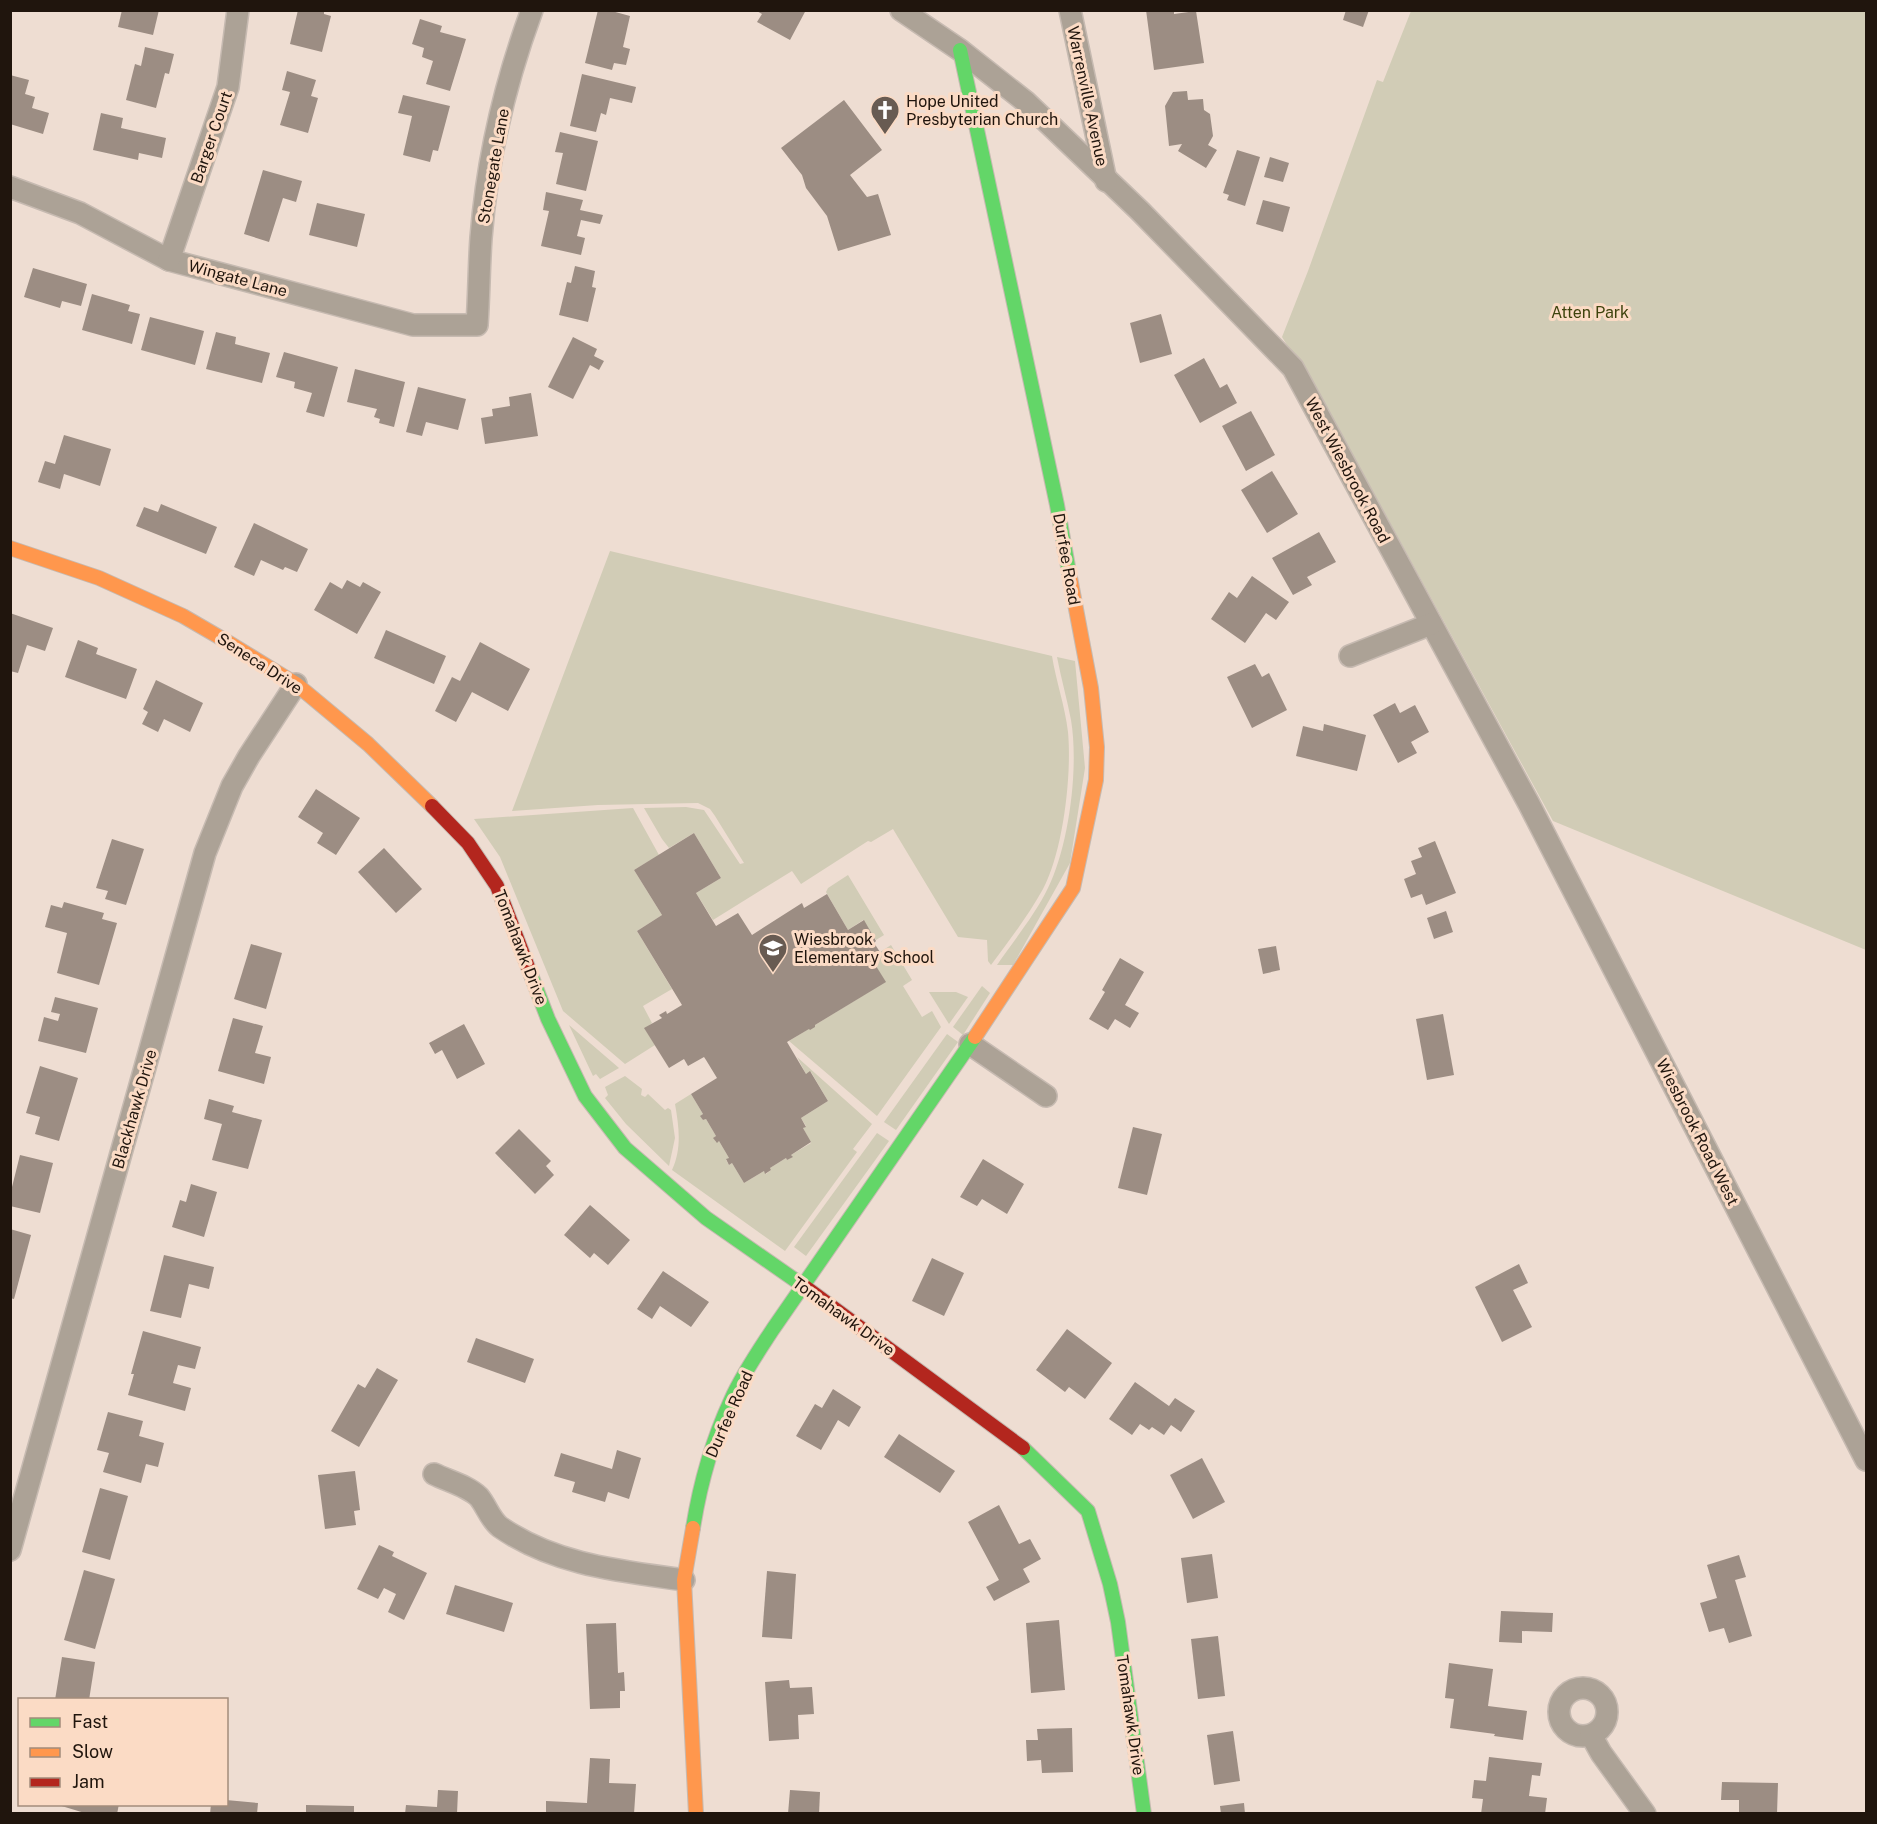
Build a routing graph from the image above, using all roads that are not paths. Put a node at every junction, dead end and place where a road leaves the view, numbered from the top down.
1 (238, 10) edge
2 (532, 10) edge
3 (901, 10) edge
4 (1070, 10) edge
5 (960, 50) junction
6 (1106, 181) junction
7 (10, 187) edge
8 (169, 260) junction
9 (477, 325) joint
10 (10, 548) edge
11 (1431, 624) junction
12 (1350, 656) dead end
13 (296, 684) junction
14 (1528, 804) joint
15 (468, 843) joint
16 (970, 1044) junction
17 (1046, 1096) dead end
18 (804, 1286) junction
19 (1866, 1456) edge
20 (434, 1474) dead end
21 (10, 1550) edge
22 (684, 1580) junction
23 (1591, 1735) dead end
24 (696, 1814) edge
25 (1144, 1814) edge
26 (1645, 1814) edge

1 - 8 street, Barger Court
2 - 9 street, Stonegate Lane
3 - 5 street, West Wiesbrook Road
4 - 6 street, Warrenville Avenue
5 - 6 street, West Wiesbrook Road
5 - 16 street, Durfee Road
6 - 11 street, West Wiesbrook Road
7 - 8 street, Wingate Lane
8 - 9 street, Wingate Lane
10 - 13 street, Seneca Drive
11 - 12 street
11 - 14 street, West Wiesbrook Road
13 - 15 street, Seneca Drive
13 - 21 street, Blackhawk Drive
14 - 19 street, Wiesbrook Road West
15 - 18 street, Tomahawk Drive
16 - 17 street
16 - 18 street, Durfee Road
18 - 22 street, Durfee Road
18 - 25 street, Tomahawk Drive
20 - 22 street
22 - 24 street, Durfee Road
23 - 26 street

